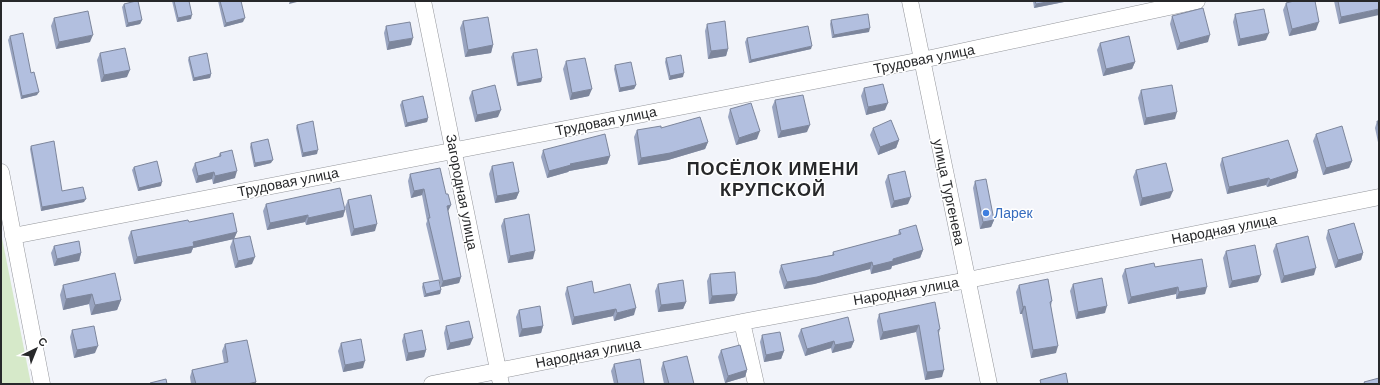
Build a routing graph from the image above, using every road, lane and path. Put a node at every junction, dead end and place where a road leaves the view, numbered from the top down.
1 (423, 1) edge
2 (910, 1) edge
3 (1197, 1) edge
4 (922, 60) junction
5 (454, 150) junction
6 (1, 172) edge
7 (1379, 198) edge
8 (13, 236) junction
9 (968, 280) junction
10 (742, 322) junction
11 (500, 377) edge
12 (42, 384) edge
13 (432, 384) edge
14 (756, 384) edge
15 (989, 384) edge

1 - 5 street, Загородная улица
2 - 4 street, улица Тургенева
3 - 4 street, Трудовая улица
4 - 5 street, Трудовая улица
4 - 9 street, улица Тургенева
5 - 8 street, Трудовая улица
5 - 11 street, Загородная улица
6 - 8 street
7 - 9 street, Народная улица
8 - 12 street
9 - 10 street, Народная улица
9 - 15 street, улица Тургенева
10 - 11 street, Народная улица
10 - 14 street
11 - 13 street, Народная улица

